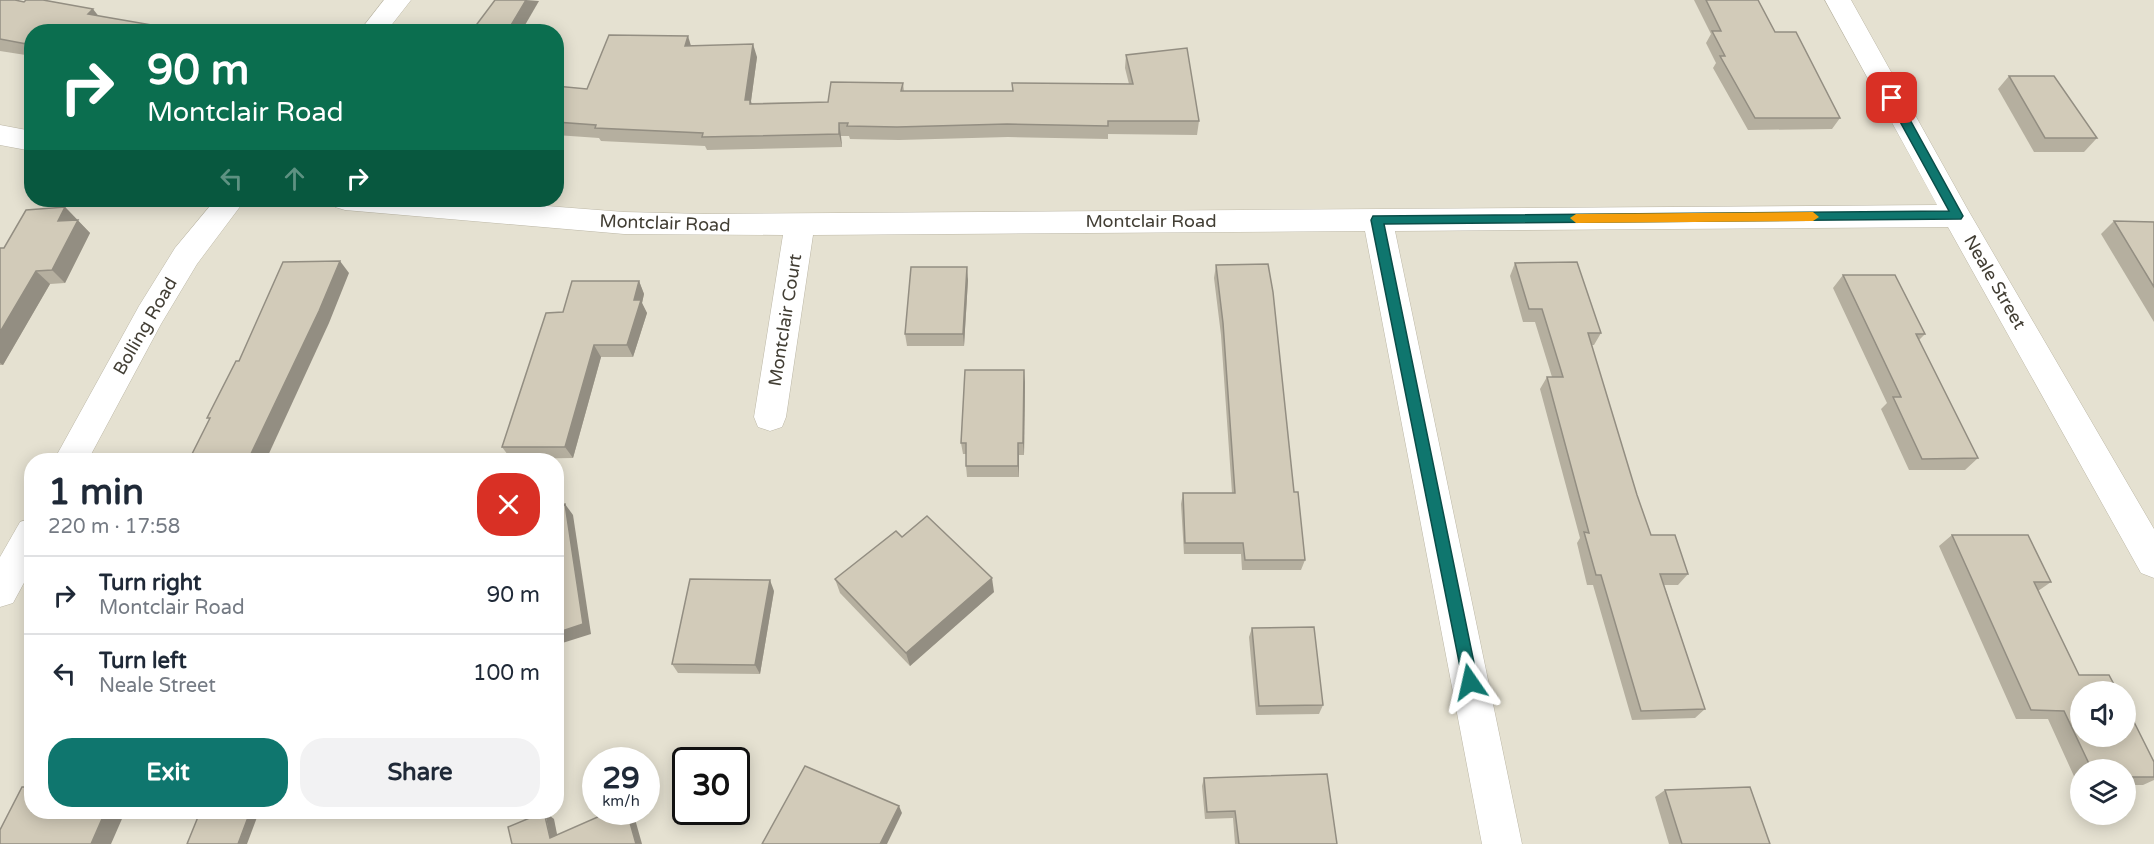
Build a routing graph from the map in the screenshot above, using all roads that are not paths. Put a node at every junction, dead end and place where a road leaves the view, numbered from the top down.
1 (398, 0) edge
2 (1838, 0) edge
3 (378, 24) edge
4 (0, 135) edge
5 (24, 140) edge
6 (225, 207) edge
7 (430, 207) edge
8 (1957, 216) junction
9 (1377, 220) junction
10 (800, 224) junction
11 (770, 417) dead end
12 (75, 453) edge
13 (24, 548) edge
14 (2154, 562) edge
15 (0, 591) edge
16 (1502, 844) edge

1 - 3 street
2 - 8 street, Neale Street
4 - 5 street
6 - 12 street, Bolling Road
7 - 10 street, Montclair Road
8 - 9 street, Montclair Road
8 - 14 street, Neale Street
9 - 10 street, Montclair Road
9 - 16 street
10 - 11 street, Montclair Court
13 - 15 street

